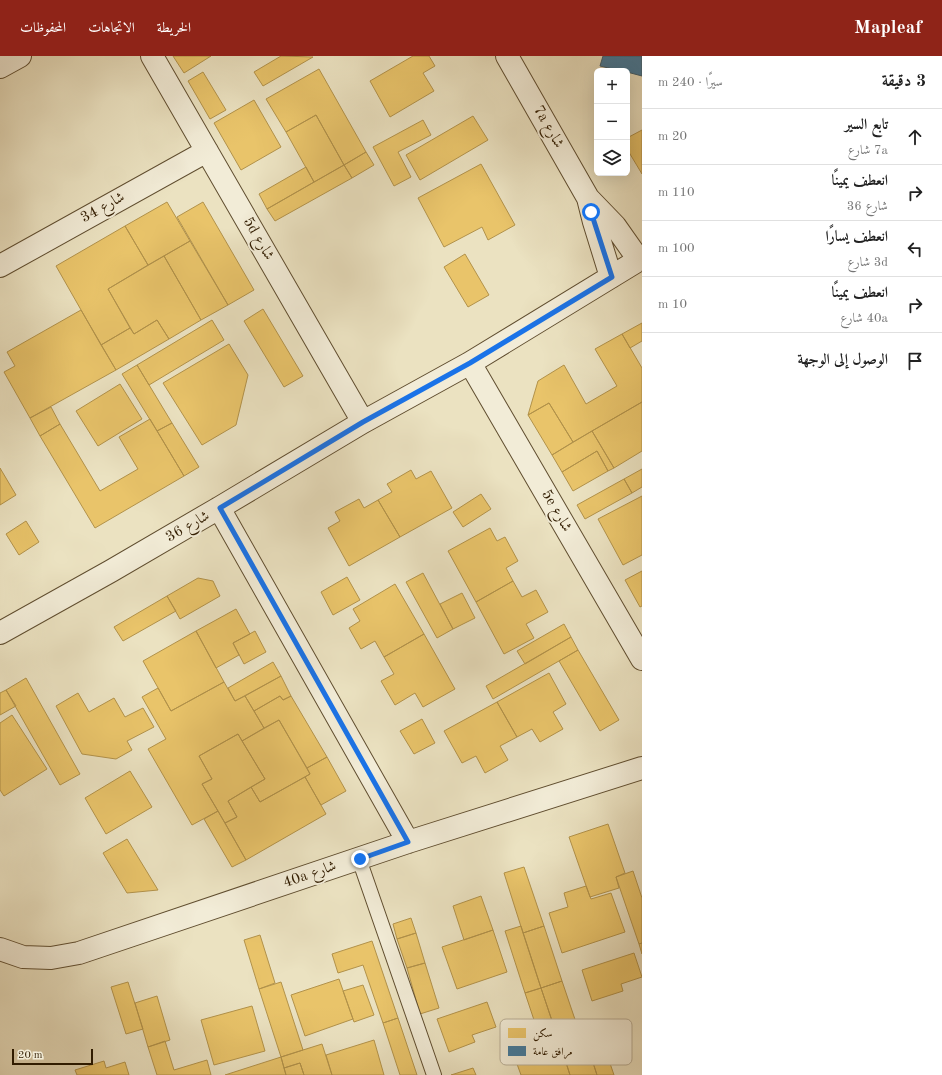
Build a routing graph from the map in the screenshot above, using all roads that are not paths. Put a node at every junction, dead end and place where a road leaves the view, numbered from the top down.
1 (20, 56) edge
2 (152, 56) edge
3 (507, 56) edge
4 (0, 68) edge
5 (207, 151) junction
6 (588, 198) junction
7 (640, 259) edge
8 (0, 266) edge
9 (612, 277) junction
10 (470, 363) junction
11 (363, 422) junction
12 (220, 508) junction
13 (0, 633) edge
14 (642, 659) edge
15 (642, 768) edge
16 (408, 842) junction
17 (360, 859) junction
18 (0, 949) edge
19 (434, 1075) edge

1 - 4 street
2 - 5 street, 5d شارع
3 - 6 street, 7a شارع
5 - 8 street, شارع 34
5 - 11 street, 5d شارع
6 - 7 street, 7a شارع
6 - 9 street, 7a شارع
7 - 9 street, شارع 36
9 - 10 street, شارع 36
10 - 11 street, شارع 36
10 - 14 street, 5e شارع
11 - 12 street, شارع 36
12 - 13 street, شارع 36
12 - 16 street
15 - 16 street, 40a شارع
16 - 17 street, 40a شارع
17 - 18 street, 40a شارع
17 - 19 lane

